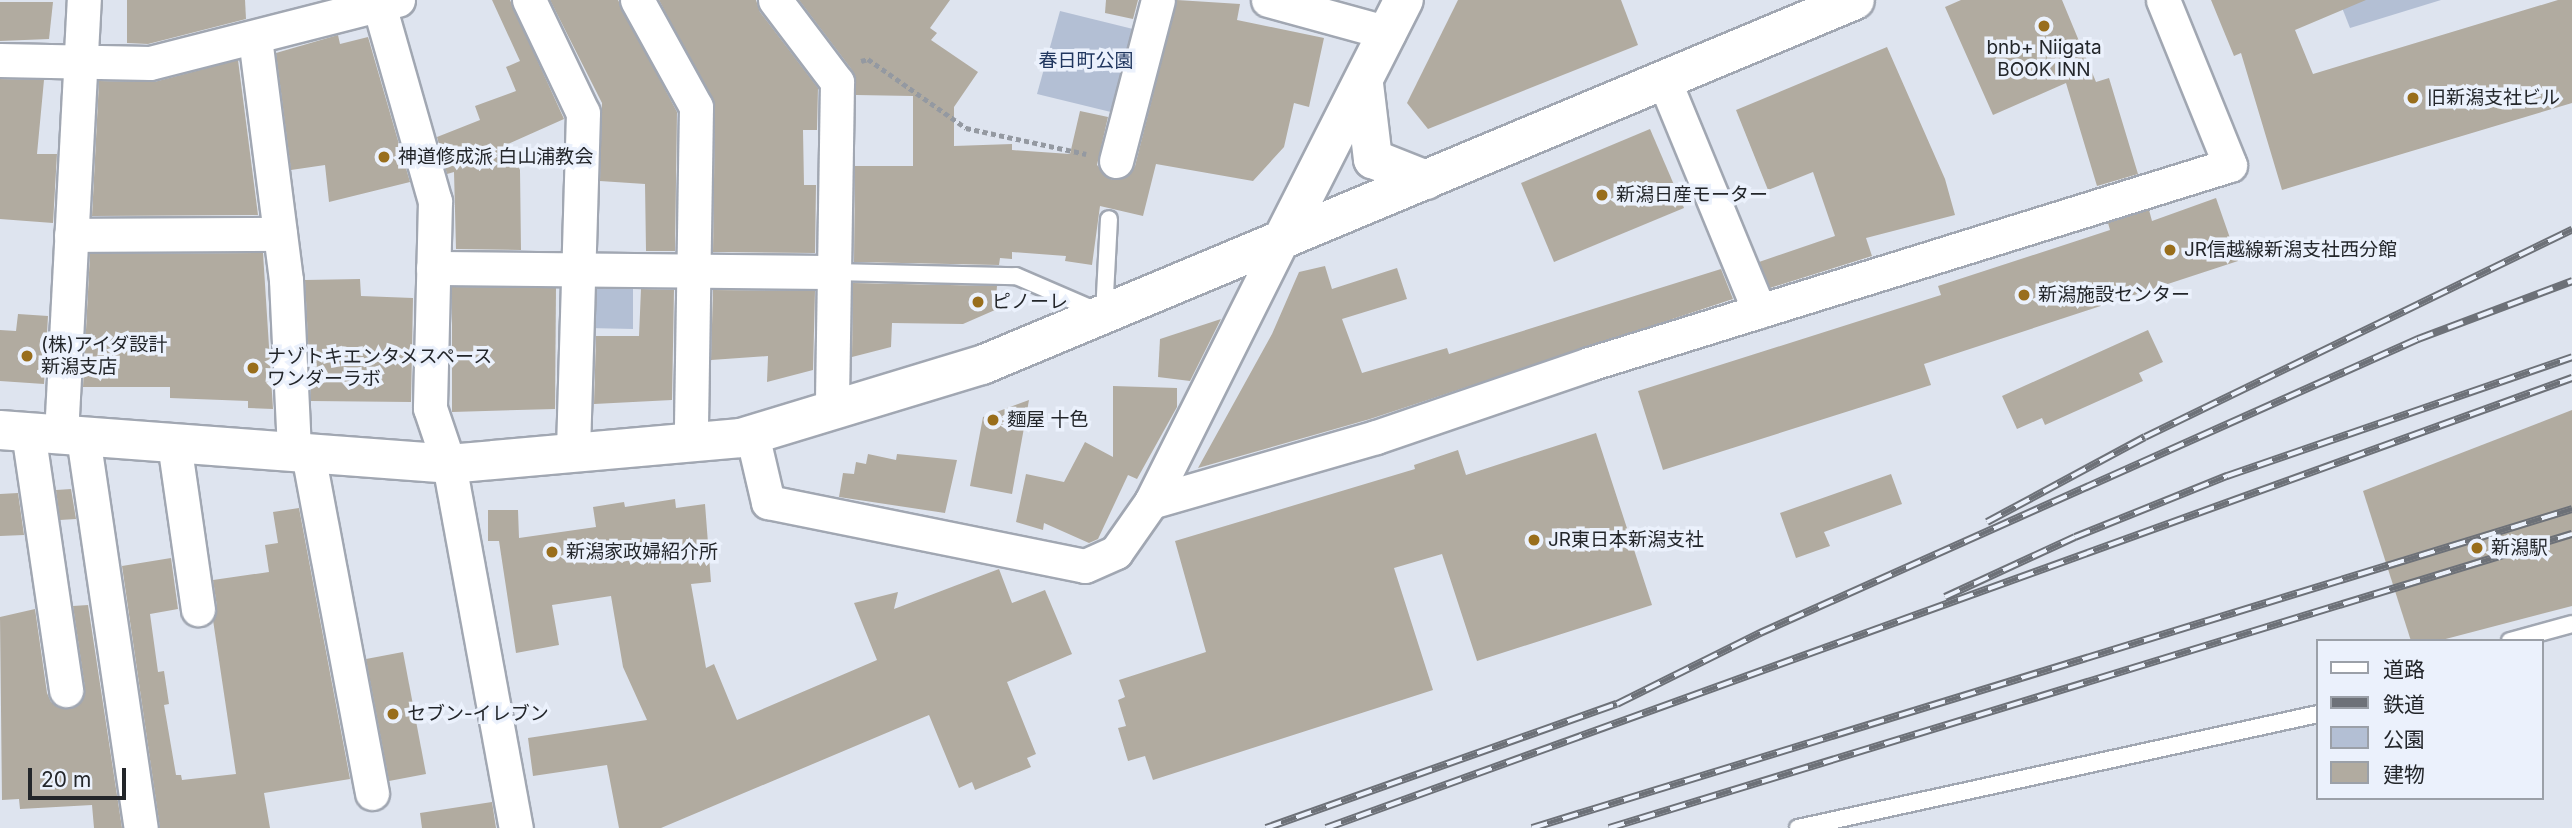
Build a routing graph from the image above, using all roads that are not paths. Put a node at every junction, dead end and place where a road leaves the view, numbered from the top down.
1 (84, 0) edge
2 (529, 0) edge
3 (637, 0) edge
4 (775, 0) edge
5 (1158, 0) edge
6 (1268, 0) edge
7 (1854, 0) edge
8 (2163, 0) edge
9 (388, 2) edge
10 (1396, 16) edge
11 (255, 38) junction
12 (0, 60) edge
13 (80, 63) junction
14 (1664, 80) junction
15 (1364, 84) junction
16 (1116, 161) road end
17 (1426, 180) junction
18 (1109, 219) dead end
19 (280, 234) junction
20 (71, 235) junction
21 (1283, 238) junction
22 (433, 268) junction
23 (578, 270) junction
24 (694, 271) junction
25 (834, 272) junction
26 (1759, 311) junction
27 (1104, 314) junction
28 (832, 410) junction
29 (43, 433) edge
30 (752, 434) junction
31 (691, 442) junction
32 (174, 443) junction
33 (301, 453) junction
34 (573, 453) junction
35 (449, 464) junction
36 (1150, 502) junction
37 (198, 609) dead end
38 (2572, 624) edge
39 (2518, 639) edge
40 (66, 690) dead end
41 (2316, 714) edge
42 (372, 793) dead end
43 (141, 828) edge
44 (516, 828) edge
45 (1798, 828) edge

1 - 13 street
2 - 23 street
3 - 24 street
4 - 25 street
5 - 16 street
6 - 10 street
7 - 14 street
8 - 26 street
9 - 11 street
9 - 22 street
10 - 15 street
11 - 13 street
11 - 19 street
12 - 13 street
13 - 20 street
14 - 17 street
14 - 26 street
15 - 17 street
15 - 21 street
17 - 21 street
18 - 27 lane
19 - 20 street
19 - 33 street
20 - 29 street
21 - 27 street
21 - 36 street
22 - 23 street
22 - 35 street
23 - 24 street
23 - 34 street
24 - 25 street
24 - 31 street
25 - 27 lane
25 - 28 street
26 - 36 street
27 - 28 street
28 - 30 street
29 - 32 street
29 - 40 street
29 - 43 street
30 - 31 street
30 - 36 street
31 - 34 street
32 - 33 street
32 - 37 street
33 - 35 street
33 - 42 street
34 - 35 street
35 - 44 street
38 - 39 lane
41 - 45 lane

